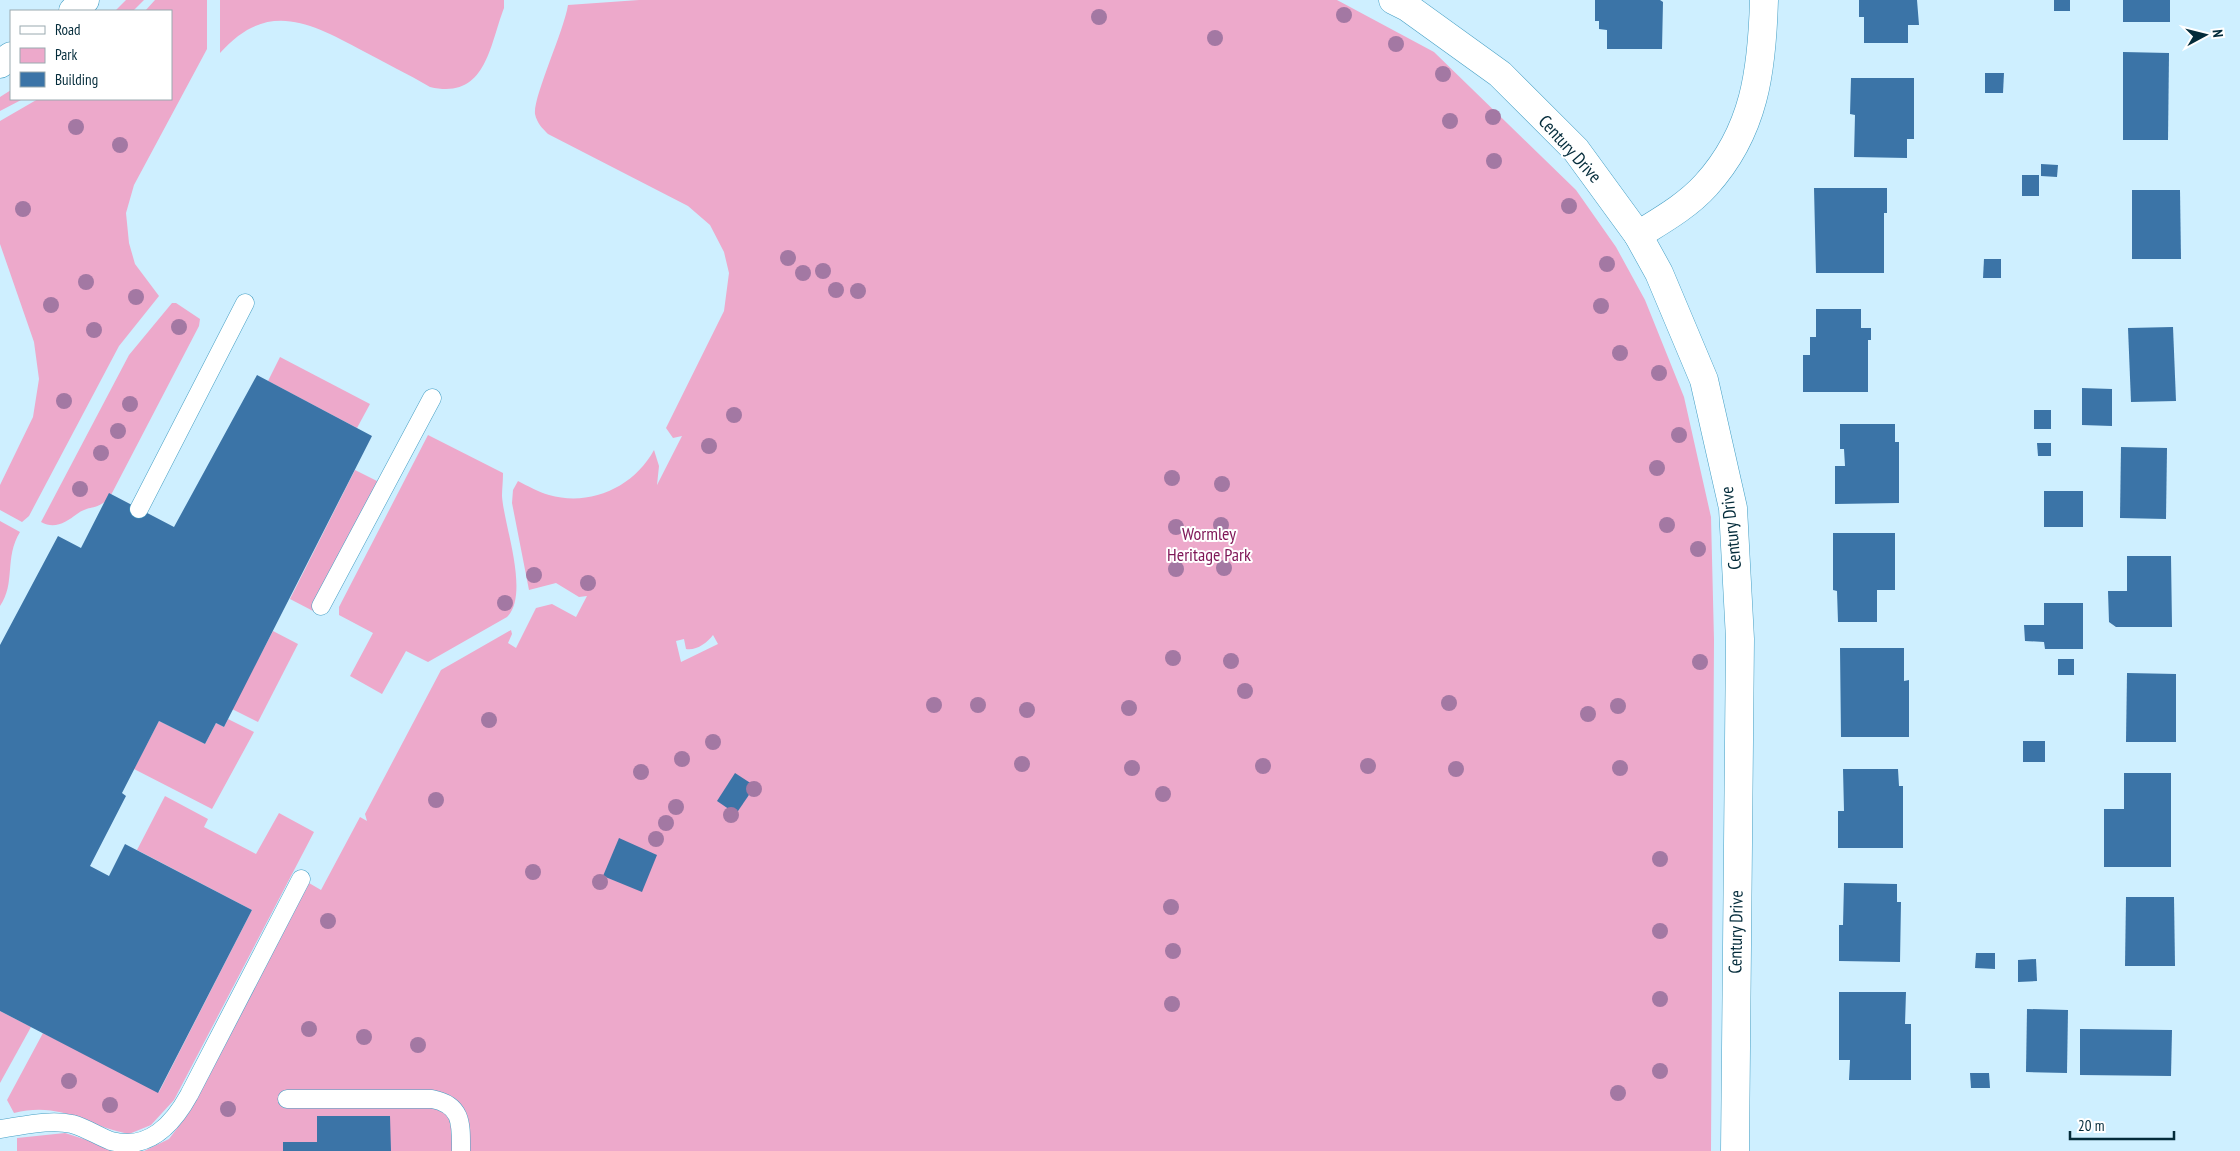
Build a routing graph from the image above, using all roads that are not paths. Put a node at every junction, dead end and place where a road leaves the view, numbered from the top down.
1 (85, 0) edge
2 (1393, 0) edge
3 (1764, 0) edge
4 (74, 10) edge
5 (1638, 235) junction
6 (245, 303) dead end
7 (432, 398) dead end
8 (139, 509) dead end
9 (321, 606) dead end
10 (301, 879) dead end
11 (287, 1099) dead end
12 (0, 1130) edge
13 (461, 1151) edge
14 (1735, 1151) edge

1 - 4 street
2 - 5 street, Century Drive
3 - 5 street
5 - 14 street, Century Drive
6 - 8 lane
7 - 9 lane
10 - 12 lane
11 - 13 lane

